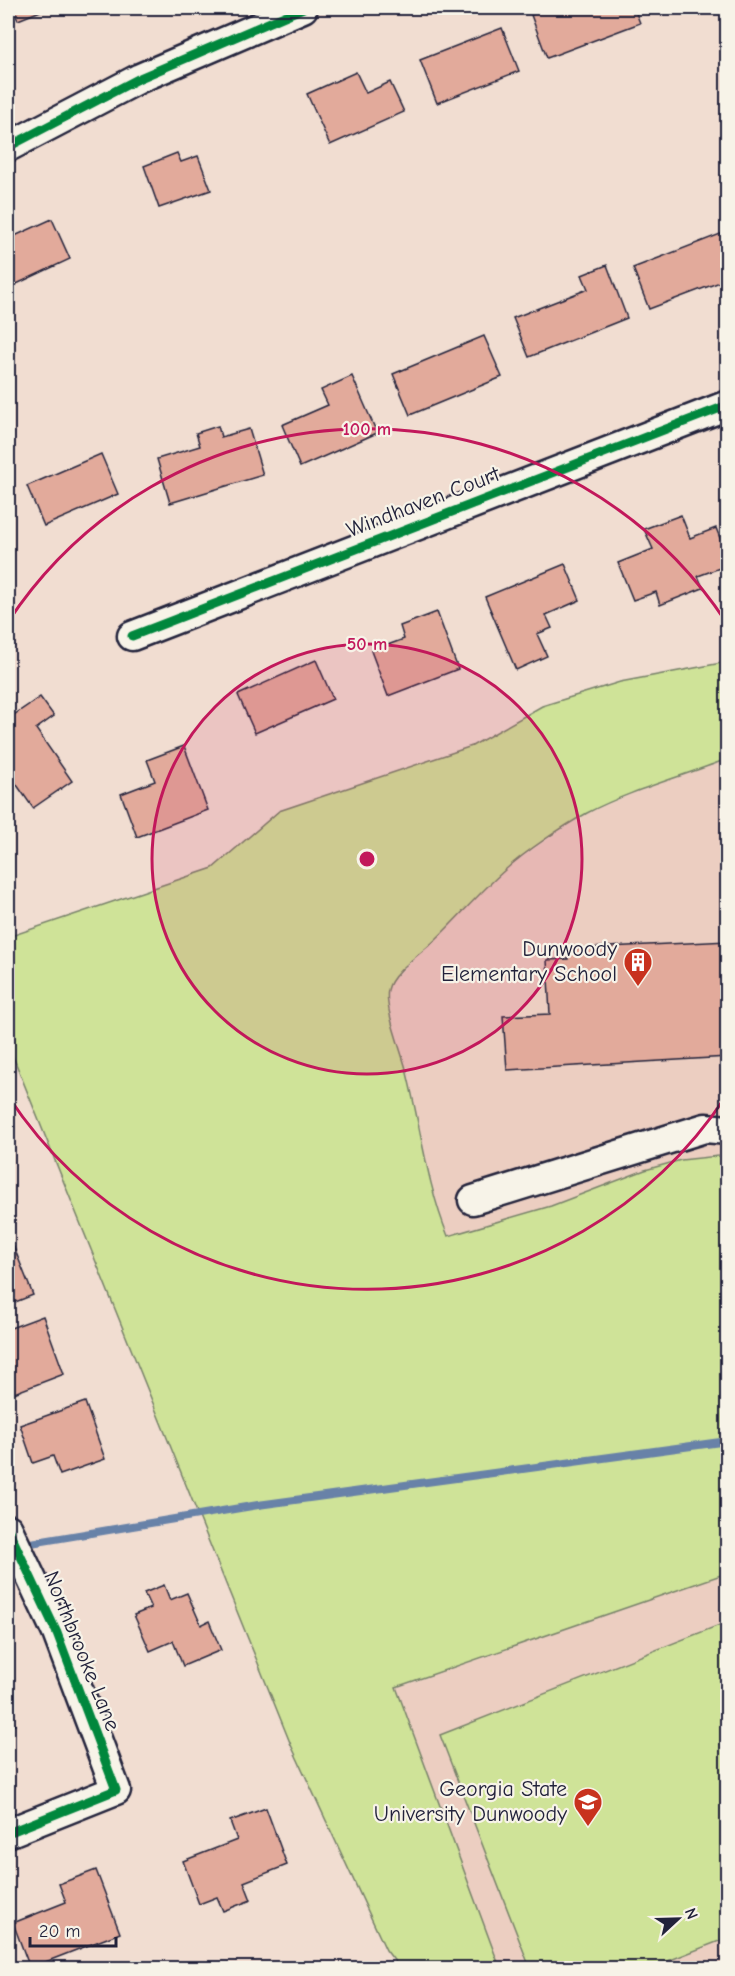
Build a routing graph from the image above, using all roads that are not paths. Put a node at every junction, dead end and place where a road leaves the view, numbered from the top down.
1 (303, 8) edge
2 (8, 147) edge
3 (728, 405) edge
4 (132, 636) dead end
5 (728, 1130) edge
6 (473, 1200) dead end
7 (8, 1529) edge
8 (8, 1833) edge

1 - 2 street
3 - 4 street, Windhaven Court
5 - 6 street
7 - 8 street, Northbrooke Lane

